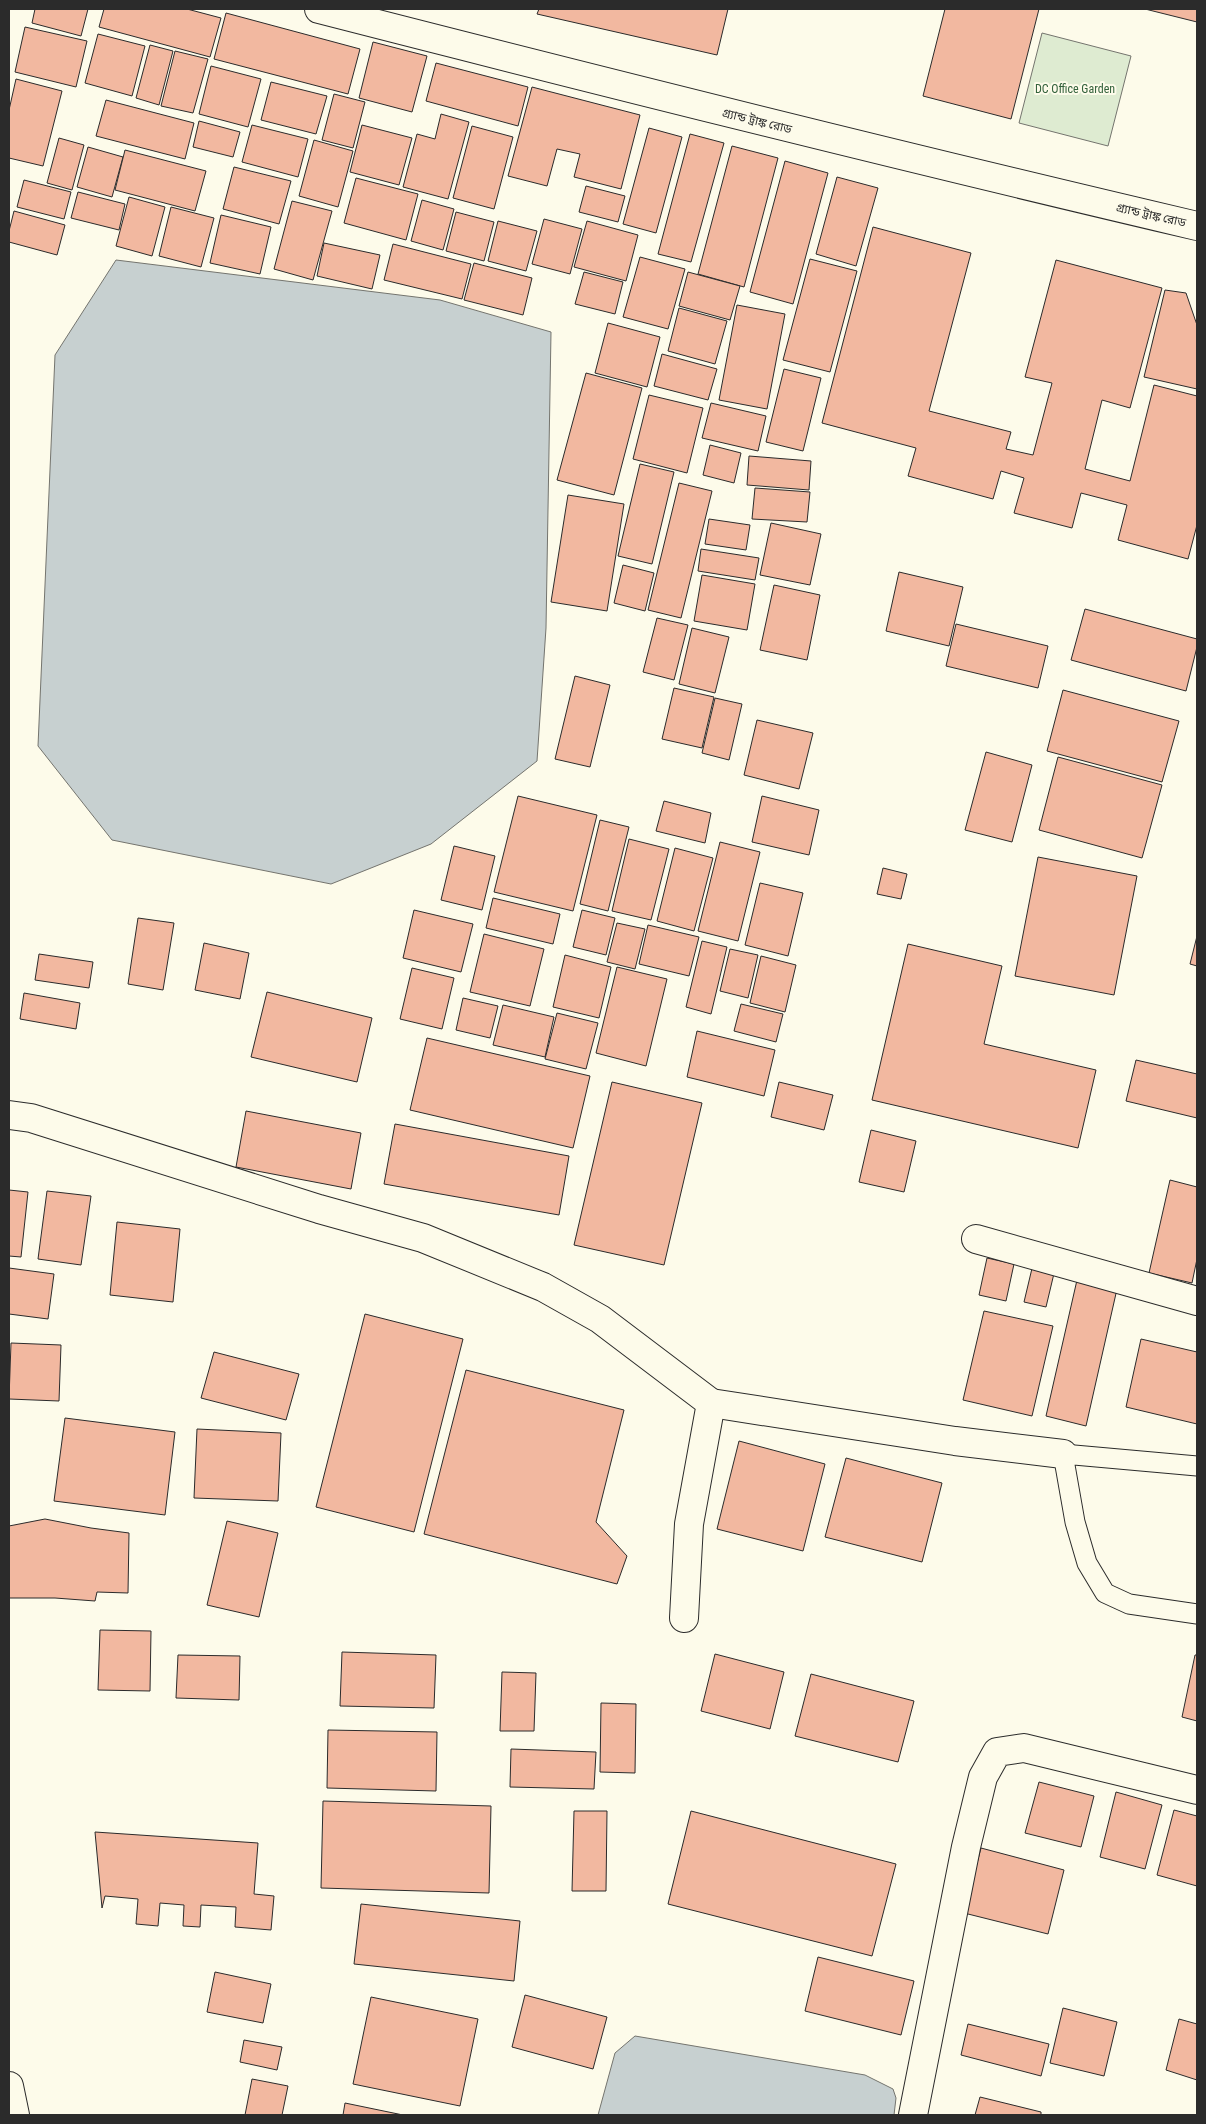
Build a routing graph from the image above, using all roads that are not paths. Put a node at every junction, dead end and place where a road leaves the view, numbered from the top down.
1 (318, 9) edge
2 (1197, 226) edge
3 (9, 1114) edge
4 (976, 1239) dead end
5 (1197, 1301) edge
6 (710, 1403) junction
7 (1063, 1454) junction
8 (1197, 1466) edge
9 (1197, 1614) edge
10 (684, 1618) dead end
11 (1197, 1790) edge
12 (9, 2086) edge
13 (15, 2115) edge
14 (913, 2115) edge

1 - 2 main road, গ্র্যান্ড ট্রাঙ্ক রোড
3 - 6 main road
4 - 5 main road
6 - 7 main road
6 - 10 main road
7 - 8 lane
7 - 9 lane
11 - 14 main road
12 - 13 main road

